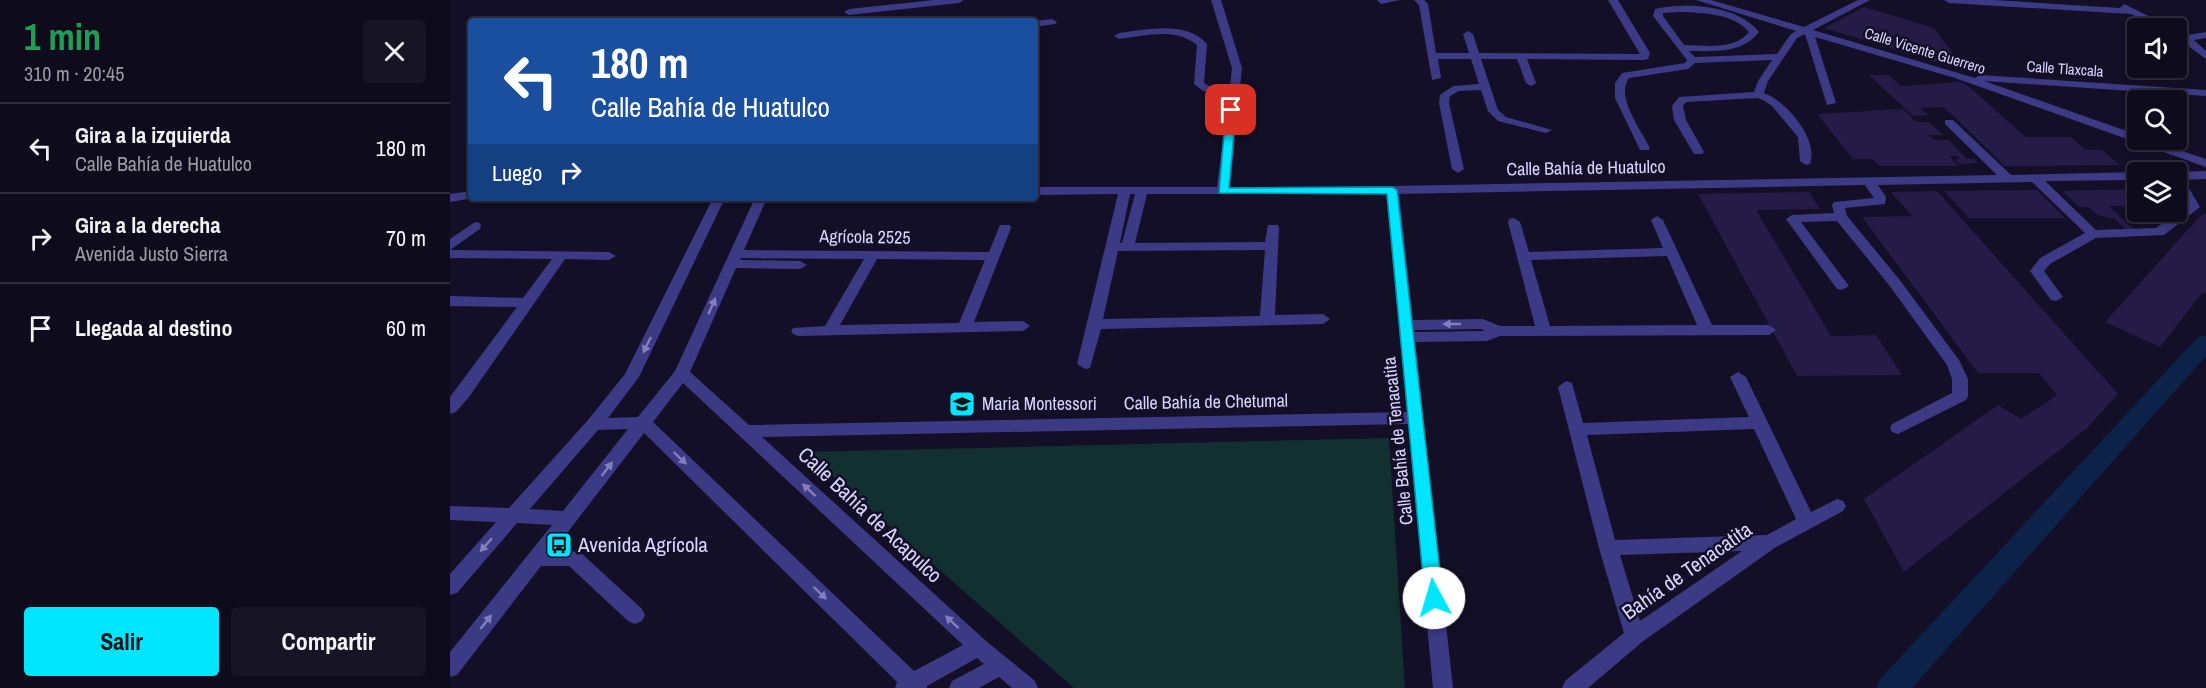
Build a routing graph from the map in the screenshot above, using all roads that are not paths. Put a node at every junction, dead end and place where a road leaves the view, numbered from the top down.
1 (848, 0) edge
2 (959, 0) edge
3 (1216, 0) edge
4 (1395, 0) edge
5 (1419, 0) edge
6 (1613, 0) edge
7 (1701, 0) edge
8 (1865, 0) edge
9 (1949, 0) edge
10 (2110, 0) edge
11 (1381, 1) edge
12 (2132, 10) junction
13 (849, 17) edge
14 (2148, 18) edge
15 (1052, 22) dead end
16 (1038, 24) edge
17 (1805, 31) junction
18 (1468, 34) dead end
19 (2206, 35) edge
20 (1119, 36) dead end
21 (2187, 38) edge
22 (2187, 39) edge
23 (1681, 48) junction
24 (1432, 56) junction
25 (2206, 56) edge
26 (1476, 57) junction
27 (1521, 57) junction
28 (1779, 57) junction
29 (1692, 60) junction
30 (1959, 76) junction
31 (1436, 78) dead end
32 (1531, 83) dead end
33 (1486, 87) junction
34 (1233, 90) junction
35 (2206, 93) edge
36 (1758, 95) junction
37 (1830, 103) dead end
38 (1949, 122) dead end
39 (1546, 130) dead end
40 (2127, 135) edge
41 (1644, 148) dead end
42 (2168, 150) edge
43 (1698, 152) dead end
44 (1806, 161) dead end
45 (2206, 164) edge
46 (1458, 169) dead end
47 (2206, 175) edge
48 (2127, 176) edge
49 (2187, 176) edge
50 (2035, 178) junction
51 (2008, 179) junction
52 (1869, 181) junction
53 (1822, 182) junction
54 (1038, 190) edge
55 (1392, 190) junction
56 (1125, 191) junction
57 (1142, 191) junction
58 (1223, 191) junction
59 (468, 195) edge
60 (2187, 195) edge
61 (450, 198) edge
62 (718, 201) edge
63 (761, 201) edge
64 (1839, 211) junction
65 (2187, 212) edge
66 (1657, 220) dead end
67 (1514, 222) dead end
68 (2173, 222) edge
69 (475, 226) dead end
70 (1005, 228) dead end
71 (1273, 228) dead end
72 (2093, 234) junction
73 (450, 246) edge
74 (1128, 246) junction
75 (1272, 246) junction
76 (1112, 247) junction
77 (1671, 252) junction
78 (450, 254) edge
79 (561, 256) junction
80 (609, 256) dead end
81 (993, 256) junction
82 (1523, 256) junction
83 (734, 259) junction
84 (870, 260) junction
85 (1842, 286) dead end
86 (2056, 297) dead end
87 (450, 301) edge
88 (528, 303) junction
89 (1323, 319) dead end
90 (1267, 320) junction
91 (1094, 324) junction
92 (1023, 326) dead end
93 (965, 327) junction
94 (830, 330) junction
95 (1707, 330) junction
96 (1769, 330) dead end
97 (798, 331) dead end
98 (1406, 331) junction
99 (1544, 331) junction
100 (1085, 364) dead end
101 (682, 373) junction
102 (1738, 377) dead end
103 (1566, 387) dead end
104 (457, 393) edge
105 (450, 408) edge
106 (1416, 418) junction
107 (644, 423) junction
108 (1759, 423) junction
109 (594, 424) junction
110 (1898, 428) dead end
111 (1576, 429) junction
112 (746, 431) junction
113 (1837, 506) dead end
114 (450, 513) edge
115 (512, 515) junction
116 (569, 518) junction
117 (1807, 523) junction
118 (1769, 542) junction
119 (1608, 548) junction
120 (536, 558) junction
121 (450, 587) edge
122 (635, 615) dead end
123 (1635, 636) junction
124 (979, 647) junction
125 (1001, 665) junction
126 (450, 668) edge
127 (911, 686) edge
128 (959, 688) edge
129 (1028, 688) edge
130 (1443, 688) edge
131 (1572, 688) edge

1 - 13 street
2 - 13 street
3 - 34 street
4 - 11 street
5 - 24 street
6 - 27 street
7 - 17 street, Calle Vicente Guerrero
8 - 17 street
9 - 12 street
10 - 12 street
12 - 14 street
15 - 16 street
17 - 28 street
17 - 30 street, Calle Vicente Guerrero
17 - 37 street
18 - 26 street
19 - 21 street
20 - 34 street
22 - 25 street
23 - 23 street
23 - 29 street
24 - 26 street
24 - 31 street
26 - 27 street
26 - 33 street
27 - 32 street
28 - 29 street
28 - 36 street
29 - 41 street
30 - 35 street, Calle Tlaxcala
30 - 40 street, Calle Vicente Guerrero
33 - 39 street
33 - 46 street
34 - 58 street
36 - 43 street
36 - 44 street
38 - 51 street
42 - 45 street, Calle Vicente Guerrero
47 - 49 street
48 - 50 street, Calle Bahía de Huatulco
50 - 51 street, Calle Bahía de Huatulco
50 - 72 street
51 - 52 street, Calle Bahía de Huatulco
52 - 53 street, Calle Bahía de Huatulco
52 - 64 street
53 - 55 street, Calle Bahía de Huatulco
53 - 64 street
54 - 56 street, Calle Bahía de Huatulco
55 - 58 street, Calle Bahía de Huatulco
55 - 98 street, Calle Bahía de Tenacatita
56 - 57 street, Calle Bahía de Huatulco
56 - 76 street
57 - 58 street, Calle Bahía de Huatulco
57 - 74 street
59 - 61 street
60 - 65 street
62 -> 109 street
63 - 83 street
64 - 85 street
64 - 110 street
66 - 77 street
67 - 82 street
68 - 72 street
69 - 73 street
70 - 81 street
71 - 75 street
72 - 86 street
74 - 75 street
74 - 76 street
75 - 90 street
76 - 91 street
77 - 82 street
77 - 95 street
78 - 79 street
79 - 80 street
79 - 88 street
81 - 84 street, Agrícola 2525
81 - 93 street
82 - 99 street
83 - 84 street, Agrícola 2525
101 -> 83 street
84 - 94 street
87 - 88 street
88 - 104 street
89 - 90 street
90 - 91 street
91 - 100 street
92 - 93 street
93 - 94 street
94 - 97 street
95 - 96 street
95 - 99 street
98 - 99 street
98 - 106 street, Calle Bahía de Tenacatita
101 - 107 street
101 - 112 street, Calle Bahía de Acapulco
102 - 108 street
103 - 111 street
104 - 105 street
106 - 112 street, Calle Bahía de Chetumal
106 - 130 street, Calle Bahía de Tenacatita
107 - 109 street
116 -> 107 street
107 -> 127 street
108 - 111 street
108 - 117 street
109 - 115 street
111 - 119 street
124 -> 112 street, Calle Bahía de Acapulco
113 - 117 street, Bahía de Tenacatita
114 - 115 street
115 - 116 street
115 -> 121 street
116 - 120 street
117 - 118 street, Bahía de Tenacatita
118 - 119 street
118 - 123 street, Bahía de Tenacatita
119 - 123 street
120 - 122 street
126 -> 120 street
123 - 131 street, Bahía de Tenacatita
124 - 125 street, Calle Bahía de Acapulco
124 - 127 street
125 - 128 street
125 - 129 street, Calle Bahía de Acapulco

